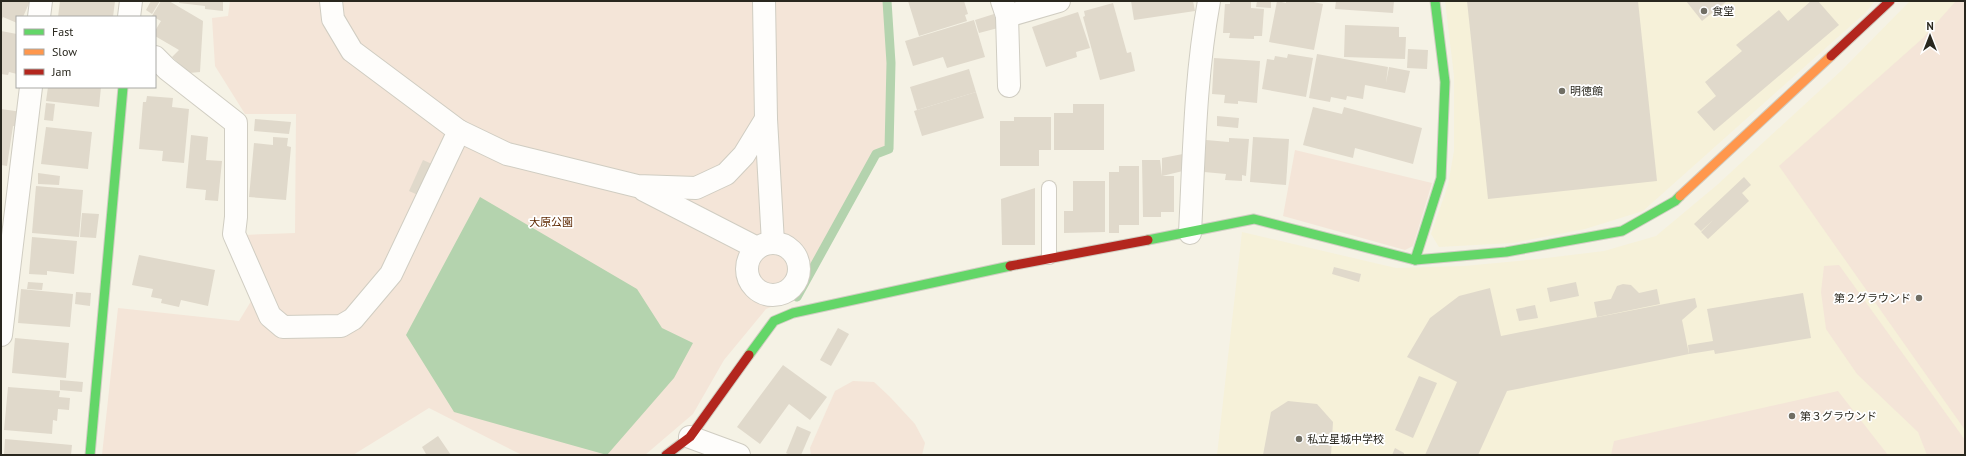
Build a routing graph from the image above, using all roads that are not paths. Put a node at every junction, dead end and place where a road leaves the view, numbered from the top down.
1 (41, 1) edge
2 (131, 1) edge
3 (331, 1) edge
4 (764, 1) edge
5 (1059, 1) edge
6 (1209, 1) edge
7 (1435, 1) edge
8 (1890, 1) edge
9 (1005, 9) edge
10 (39, 16) edge
11 (129, 16) edge
12 (156, 58) edge
13 (1009, 86) dead end
14 (31, 88) edge
15 (123, 88) edge
16 (766, 119) junction
17 (459, 131) junction
18 (637, 186) junction
19 (1049, 188) dead end
20 (1190, 233) junction
21 (1049, 257) junction
22 (1415, 260) junction
23 (1, 335) edge
24 (690, 437) junction
25 (90, 455) edge
26 (666, 455) edge
27 (739, 455) edge

1 - 10 street
2 - 11 street
3 - 17 street
4 - 16 street
5 - 9 street
6 - 20 street
7 - 22 street
8 - 22 street
9 - 13 street
12 - 17 street
14 - 23 street
15 - 25 street
16 - 18 street
16 - 18 street
17 - 18 street
19 - 21 lane
20 - 21 street
20 - 22 street
21 - 24 street
24 - 26 street
24 - 27 street

